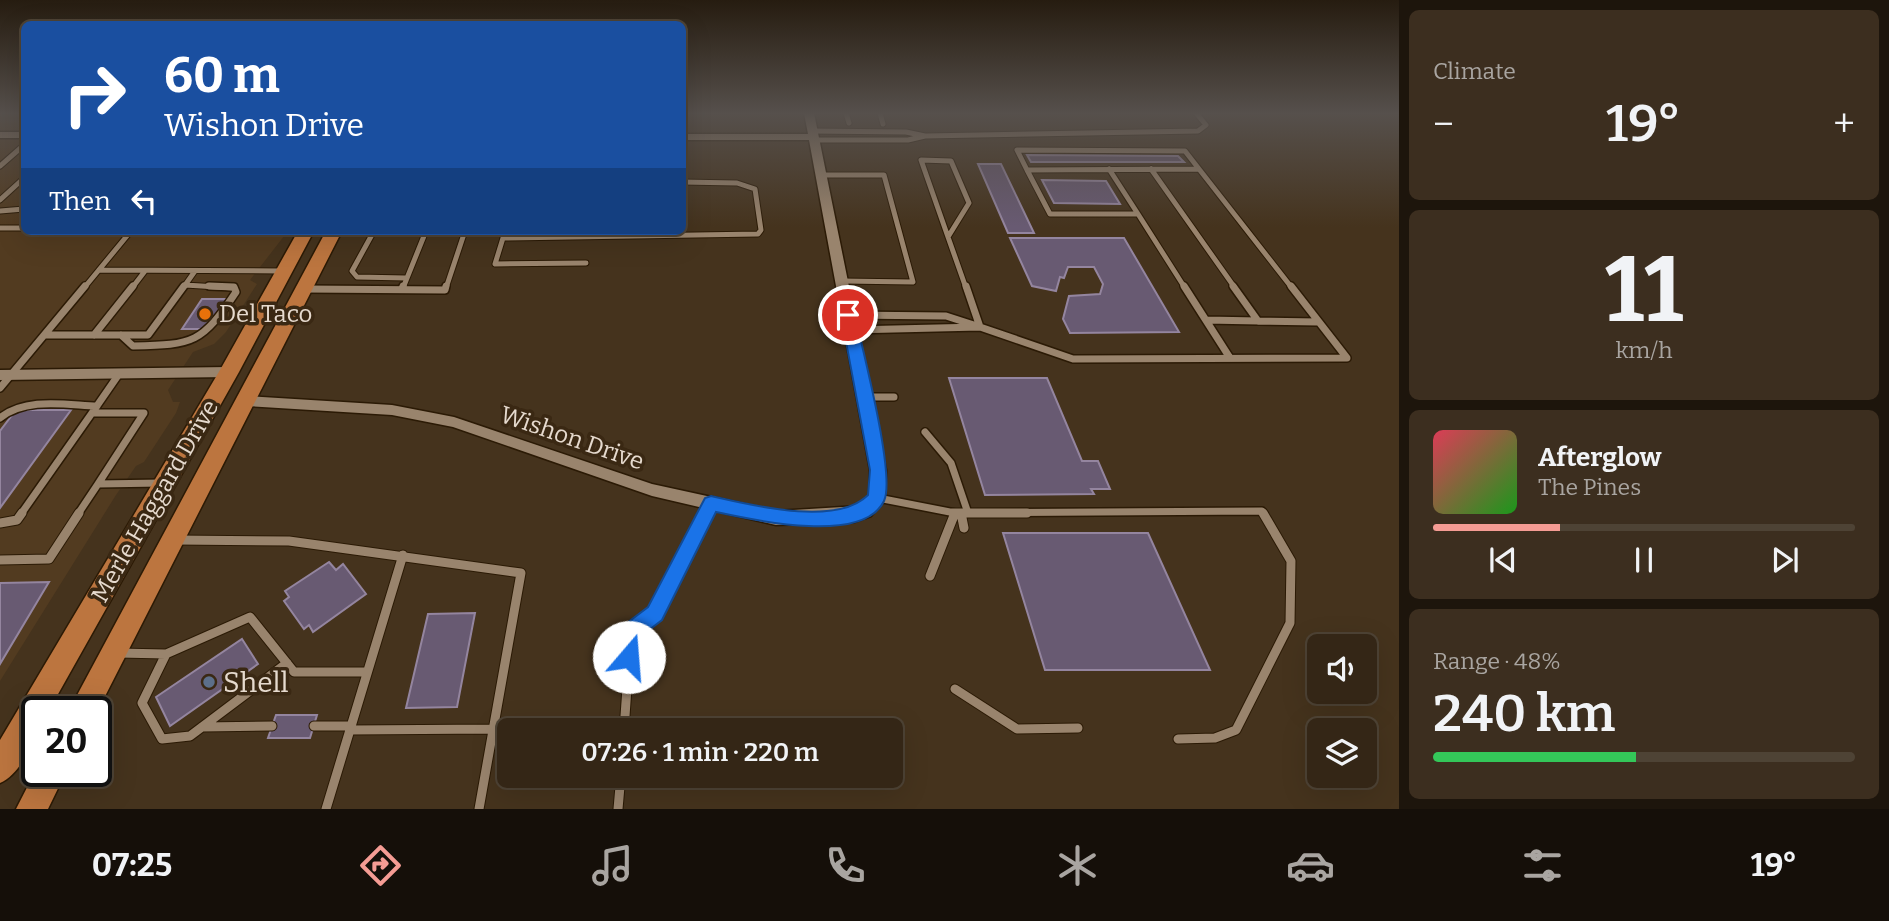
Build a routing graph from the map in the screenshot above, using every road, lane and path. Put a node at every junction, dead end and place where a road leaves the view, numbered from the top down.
1 (18, 151) edge
2 (816, 151) edge
3 (1017, 151) edge
4 (1144, 151) edge
5 (13, 155) junction
6 (21, 155) edge
7 (0, 166) edge
8 (1109, 169) junction
9 (1151, 169) junction
10 (1199, 169) junction
11 (1027, 170) junction
12 (820, 175) junction
13 (21, 180) edge
14 (686, 183) edge
15 (0, 200) edge
16 (21, 209) edge
17 (0, 211) edge
18 (1138, 214) junction
19 (0, 228) edge
20 (21, 228) edge
21 (686, 234) edge
22 (128, 235) edge
23 (304, 235) edge
24 (332, 235) edge
25 (372, 235) edge
26 (424, 235) edge
27 (464, 235) edge
28 (504, 235) edge
29 (948, 237) junction
30 (586, 263) dead end
31 (99, 270) junction
32 (145, 271) junction
33 (195, 271) junction
34 (283, 271) junction
35 (407, 278) junction
36 (842, 281) junction
37 (185, 285) junction
38 (304, 289) junction
39 (401, 289) junction
40 (848, 315) junction
41 (1206, 320) junction
42 (1258, 321) junction
43 (1318, 322) junction
44 (980, 327) junction
45 (851, 330) junction
46 (45, 335) junction
47 (94, 335) junction
48 (121, 335) junction
49 (1230, 358) junction
50 (229, 372) junction
51 (119, 374) junction
52 (6, 375) edge
53 (0, 388) edge
54 (863, 397) junction
55 (894, 397) dead end
56 (246, 401) junction
57 (95, 410) junction
58 (0, 418) edge
59 (925, 432) dead end
60 (164, 483) junction
61 (98, 484) junction
62 (877, 498) junction
63 (711, 503) junction
64 (961, 513) junction
65 (0, 523) edge
66 (964, 528) dead end
67 (177, 536) junction
68 (403, 555) junction
69 (0, 560) edge
70 (930, 576) dead end
71 (114, 653) junction
72 (166, 654) junction
73 (287, 663) junction
74 (368, 672) junction
75 (955, 688) dead end
76 (91, 696) edge
77 (625, 718) edge
78 (272, 726) dead end
79 (314, 726) dead end
80 (202, 727) junction
81 (351, 728) junction
82 (1078, 728) dead end
83 (493, 729) junction
84 (1178, 739) dead end
85 (0, 768) edge
86 (43, 787) edge
87 (620, 788) edge
88 (31, 809) edge
89 (326, 809) edge
90 (479, 809) edge
91 (618, 809) edge

1 - 5 lane
2 - 12 street
3 - 11 lane
4 - 10 lane
5 - 6 lane
5 - 7 lane
8 - 9 lane
8 - 11 lane
8 - 18 lane
9 - 10 lane
9 - 42 lane
10 - 43 lane
11 - 18 lane
12 - 36 street
12 - 36 lane
13 - 15 lane
14 - 21 lane
16 - 17 lane
18 - 41 lane
19 - 20 lane
22 - 31 lane
23 - 34 main road, Merle Haggard Drive
24 - 38 main road, Merle Haggard Drive
25 - 35 lane
26 - 35 lane
27 - 39 lane
28 - 30 lane
29 - 29 lane
29 - 44 lane
31 - 32 lane
31 - 46 lane
32 - 33 lane
32 - 47 lane
33 - 34 lane
33 - 37 lane
34 - 50 main road, Merle Haggard Drive
35 - 39 lane
36 - 40 street
37 - 48 lane
37 - 48 lane
38 - 39 lane
38 - 56 main road, Merle Haggard Drive
40 - 44 lane
40 - 45 street
41 - 42 lane
41 - 49 lane
42 - 43 lane
43 - 49 lane
44 - 45 lane
44 - 49 lane
45 - 54 street
46 - 47 lane
46 - 52 lane
47 - 48 lane
50 - 51 street
50 - 60 main road, Merle Haggard Drive
50 - 67 main road
51 - 52 street
51 - 57 lane
52 - 53 lane
54 - 55 lane
54 - 62 street
56 - 63 street, Wishon Drive
56 - 67 main road, Merle Haggard Drive
57 - 58 lane
57 - 61 lane
57 - 65 lane
59 - 64 lane
60 - 61 lane
60 - 85 main road, Merle Haggard Drive
61 - 69 lane
62 - 63 street, Wishon Drive
62 - 64 lane
63 - 77 lane
64 - 66 lane
64 - 70 lane
64 - 84 lane
67 - 68 lane
67 - 71 main road, Merle Haggard Drive
68 - 74 lane
68 - 83 lane
71 - 72 lane
71 - 76 main road, Merle Haggard Drive
72 - 73 lane
72 - 80 lane
73 - 74 lane
73 - 80 lane
74 - 81 lane
75 - 82 lane
78 - 80 lane
79 - 81 lane
81 - 83 lane
81 - 89 lane
83 - 90 lane
86 - 88 main road
87 - 91 lane

